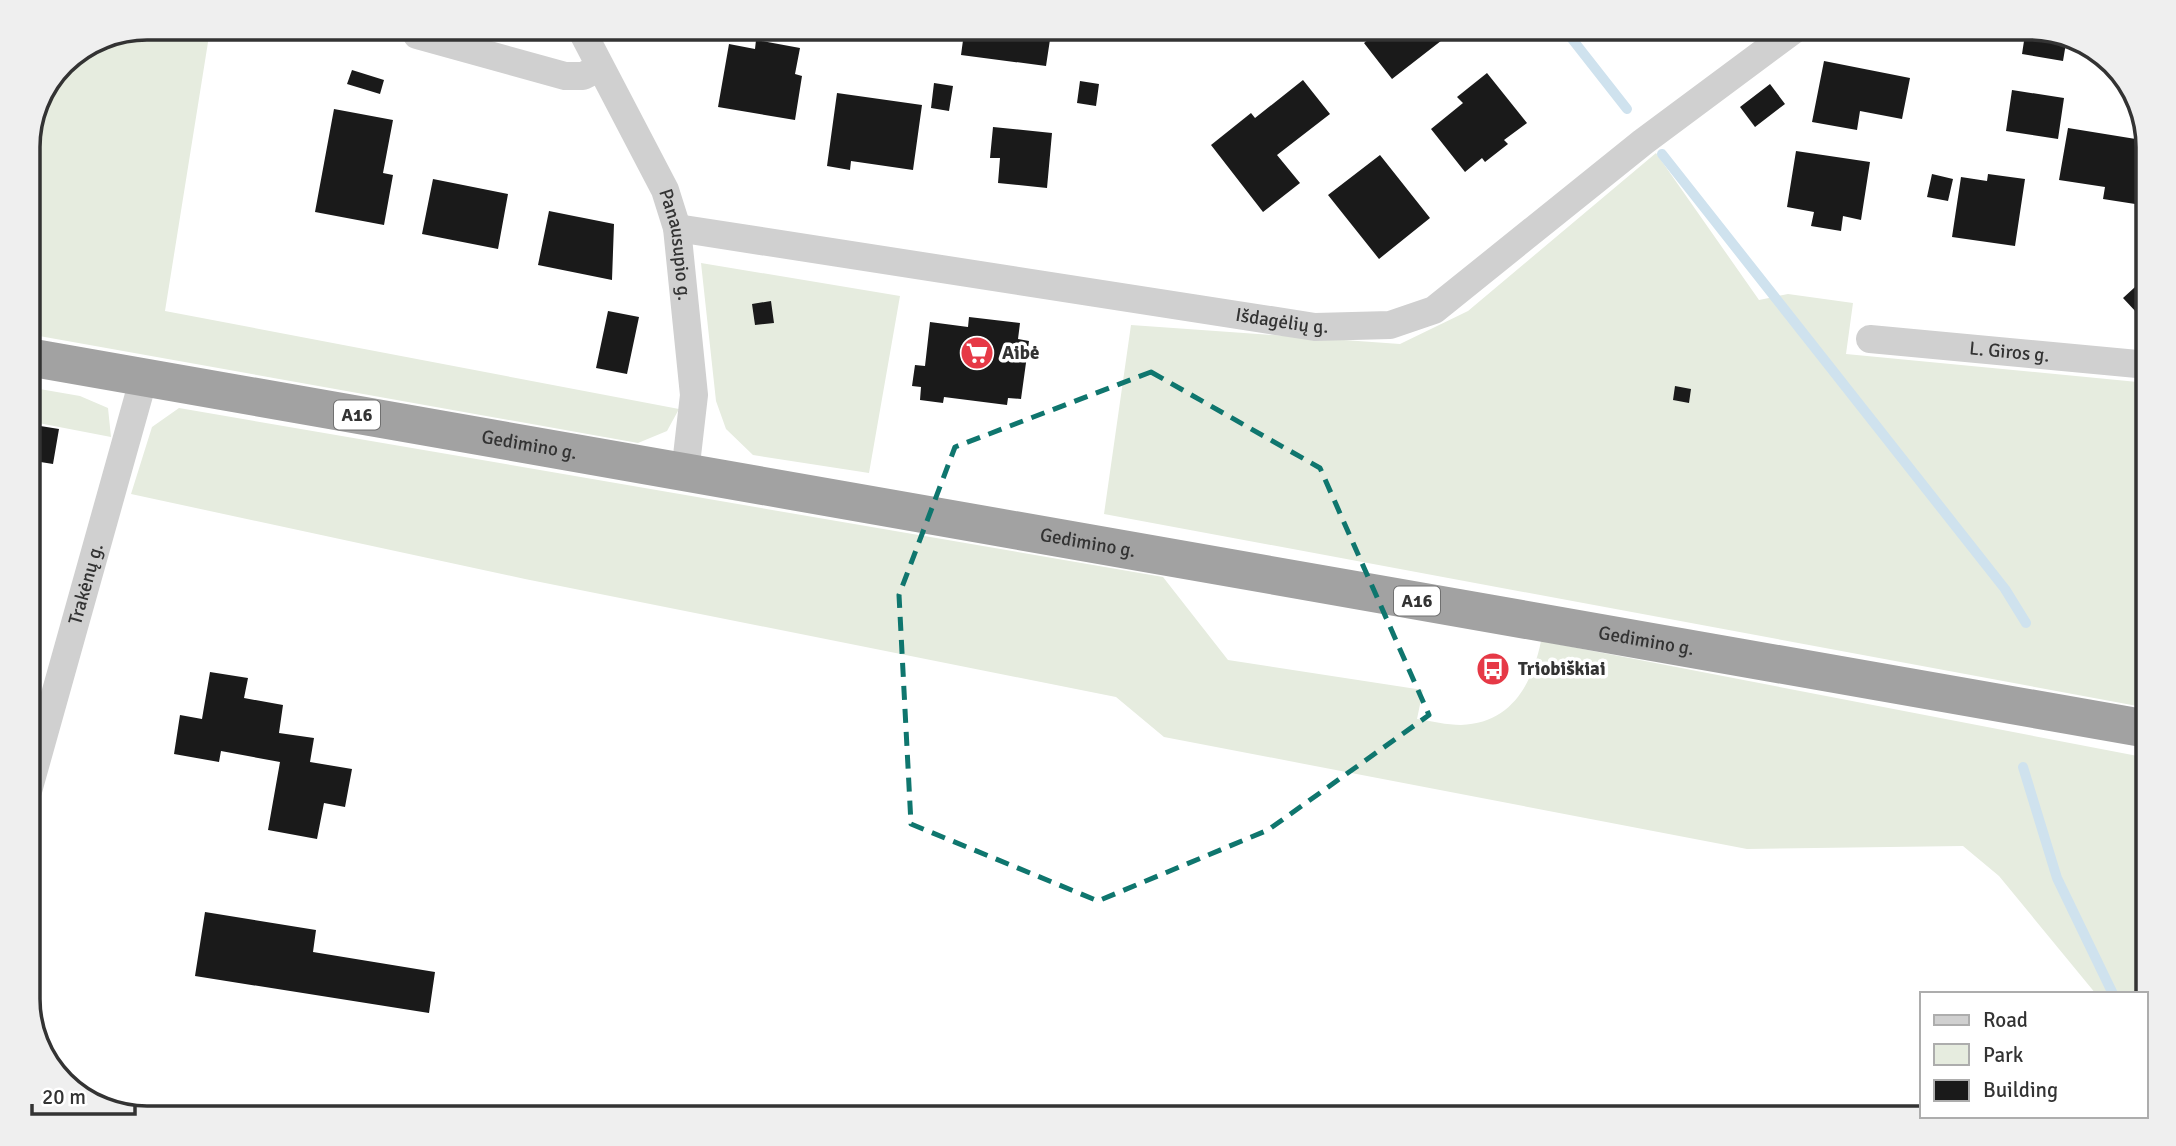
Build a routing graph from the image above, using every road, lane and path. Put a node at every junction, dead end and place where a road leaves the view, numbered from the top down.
1 (432, 40) edge
2 (586, 40) edge
3 (1780, 40) edge
4 (599, 68) junction
5 (677, 228) junction
6 (1870, 339) dead end
7 (40, 359) edge
8 (2136, 364) edge
9 (144, 377) junction
10 (685, 473) junction
11 (2136, 727) edge
12 (40, 748) edge

1 - 4 street
2 - 4 street, Panausupio g.
3 - 5 street, Išdagėlių g.
4 - 5 street, Panausupio g.
5 - 10 street, Panausupio g.
6 - 8 street, L. Giros g.
7 - 9 highway, Gedimino g. / A16
9 - 10 highway, Gedimino g. / A16
9 - 12 street, Trakėnų g.
10 - 11 highway, Gedimino g. / A16

